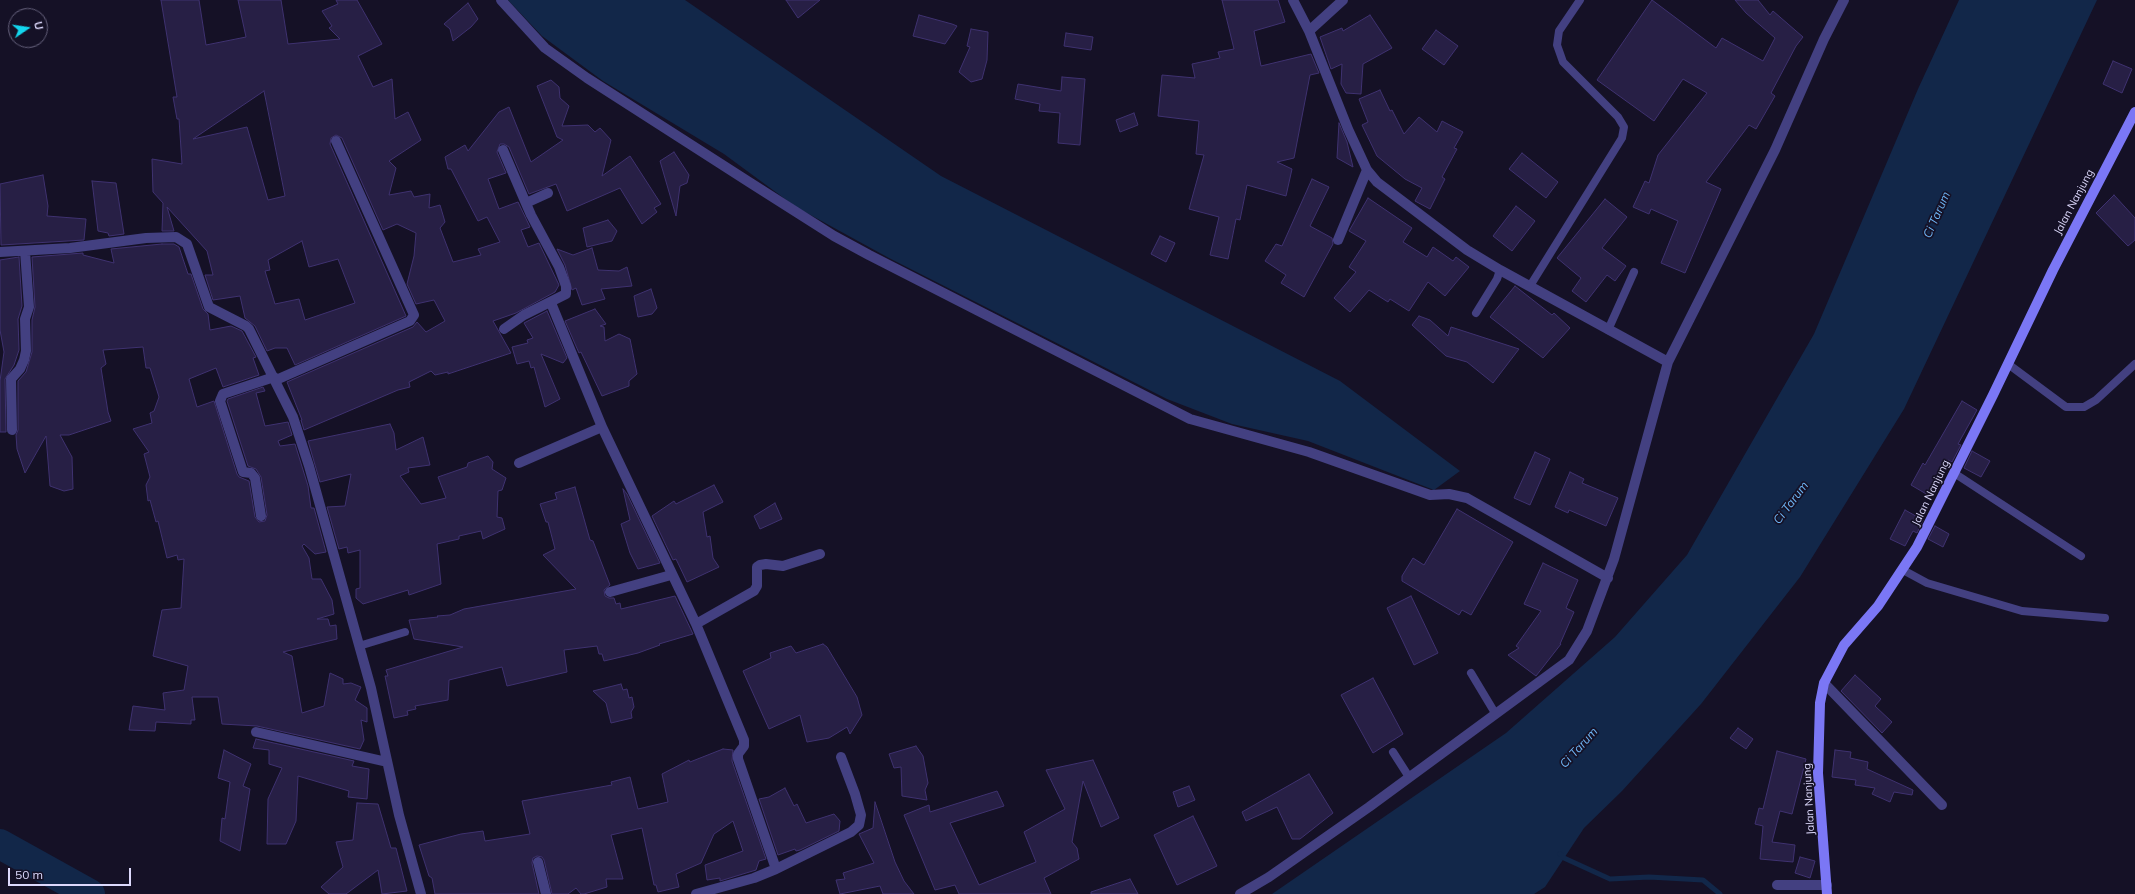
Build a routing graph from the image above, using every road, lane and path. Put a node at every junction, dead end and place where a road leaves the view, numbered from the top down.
1 (501, 0) edge
2 (1292, 0) edge
3 (1343, 0) edge
4 (1580, 0) edge
5 (1844, 0) edge
6 (1309, 31) junction
7 (2135, 112) edge
8 (336, 141) dead end
9 (503, 150) dead end
10 (1367, 170) junction
11 (548, 193) dead end
12 (526, 203) junction
13 (1338, 240) dead end
14 (25, 251) junction
15 (0, 252) edge
16 (1500, 270) junction
17 (1634, 272) dead end
18 (1530, 286) junction
19 (550, 303) junction
20 (1476, 313) dead end
21 (504, 328) dead end
22 (1608, 330) junction
23 (1668, 362) junction
24 (2008, 364) junction
25 (2135, 364) edge
26 (275, 378) junction
27 (602, 427) junction
28 (12, 430) dead end
29 (519, 463) dead end
30 (1954, 473) junction
31 (261, 516) dead end
32 (820, 554) dead end
33 (2081, 556) dead end
34 (1903, 570) junction
35 (672, 575) junction
36 (1608, 578) junction
37 (610, 592) dead end
38 (2105, 618) dead end
39 (696, 624) junction
40 (405, 632) dead end
41 (360, 646) junction
42 (1471, 673) dead end
43 (1824, 683) junction
44 (1495, 713) junction
45 (256, 732) dead end
46 (1393, 752) dead end
47 (841, 757) dead end
48 (387, 762) junction
49 (1409, 777) junction
50 (1942, 805) dead end
51 (538, 862) dead end
52 (776, 869) junction
53 (1777, 885) dead end
54 (1827, 889) edge
55 (421, 894) edge
56 (546, 894) edge
57 (696, 894) edge
58 (1240, 894) edge

1 - 36 street
2 - 6 street
3 - 6 street
4 - 18 lane
5 - 23 street
6 - 10 street
7 - 24 main road, Jalan Nanjung
8 - 26 street
9 - 12 street
10 - 13 street
10 - 16 street
11 - 12 street
12 - 19 street
14 - 15 street
14 - 26 street
14 - 28 street
16 - 18 street
16 - 20 lane
17 - 22 lane
18 - 22 street
19 - 21 street
19 - 27 street
22 - 23 street
23 - 36 street
24 - 25 lane
24 - 30 main road, Jalan Nanjung
26 - 31 street
26 - 41 street
27 - 29 street
27 - 35 street
30 - 33 lane
30 - 34 main road, Jalan Nanjung
32 - 39 street
34 - 38 lane
34 - 43 main road, Jalan Nanjung
35 - 37 street
35 - 39 street
36 - 44 street
39 - 52 street
40 - 41 lane
41 - 48 street
42 - 44 lane
43 - 50 street
43 - 54 main road, Jalan Nanjung
44 - 49 street
45 - 48 street
46 - 49 lane
47 - 52 street
48 - 55 street
49 - 58 street
51 - 56 street
52 - 57 street
53 - 54 street

